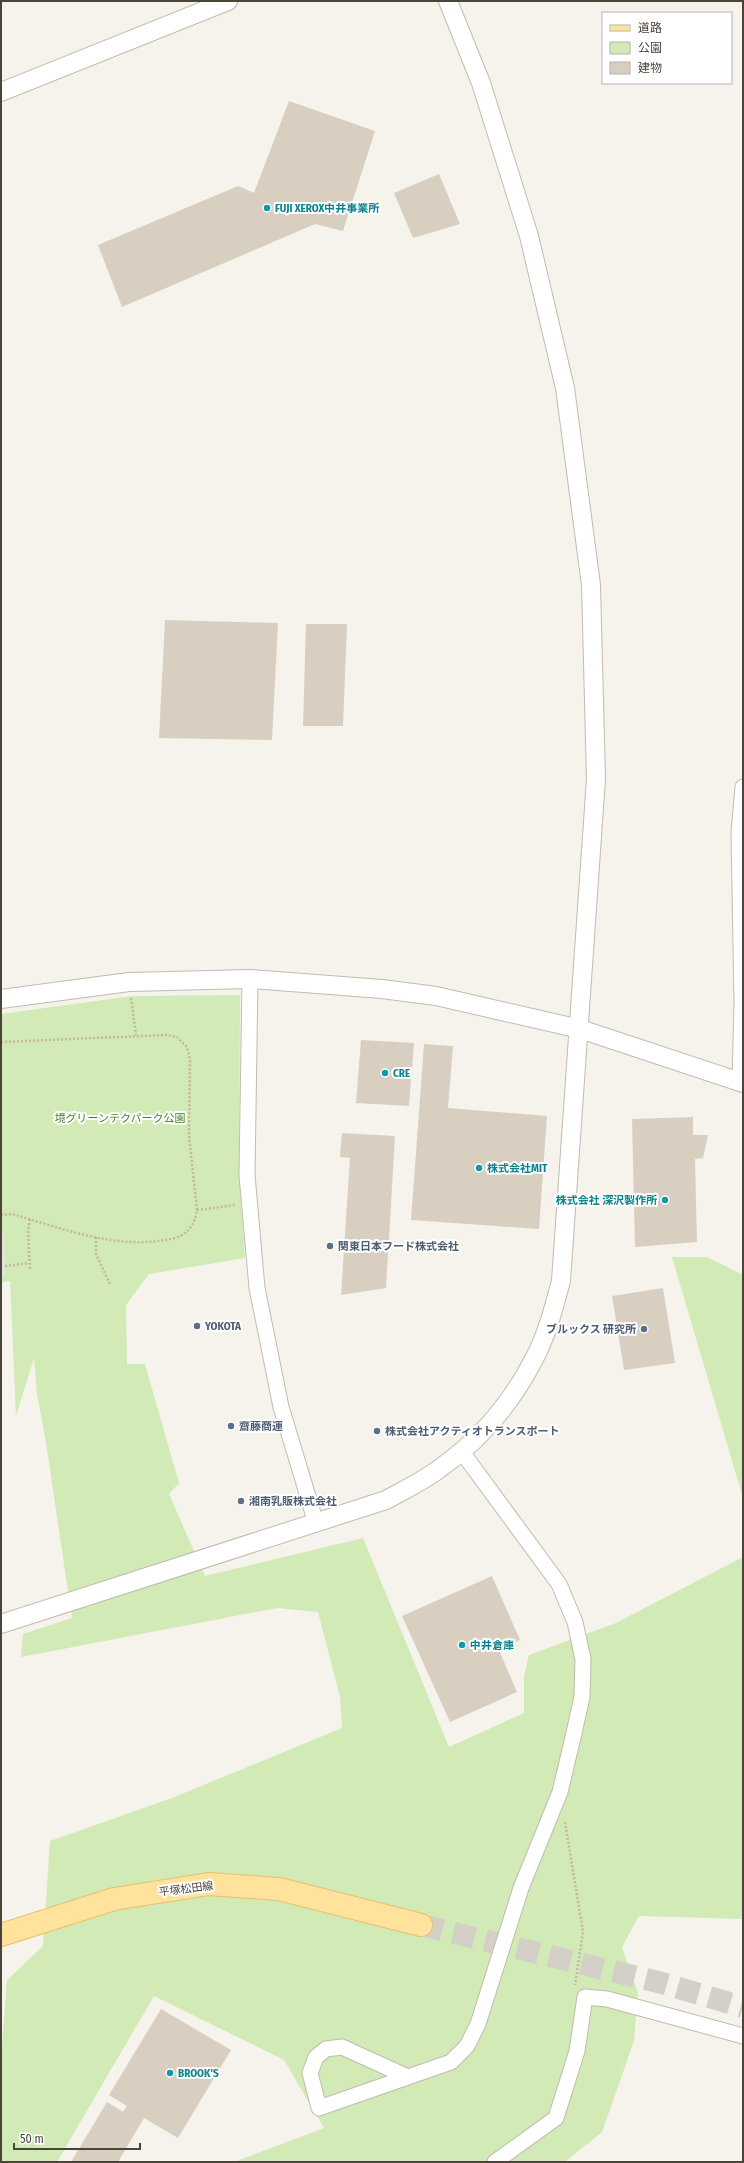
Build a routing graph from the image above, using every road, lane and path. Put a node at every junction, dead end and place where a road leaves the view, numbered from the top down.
1 (228, 1) edge
2 (448, 1) edge
3 (1, 92) edge
4 (743, 787) edge
5 (250, 979) junction
6 (129, 982) junction
7 (1, 998) edge
8 (580, 1029) junction
9 (136, 1035) junction
10 (1, 1042) edge
11 (742, 1082) edge
12 (249, 1202) junction
13 (197, 1210) junction
14 (1, 1215) edge
15 (30, 1219) junction
16 (96, 1237) junction
17 (29, 1263) junction
18 (5, 1266) dead end
19 (30, 1269) dead end
20 (110, 1284) dead end
21 (462, 1452) junction
22 (316, 1523) junction
23 (1, 1624) edge
24 (560, 1792) junction
25 (421, 1925) tunnel mouth
26 (1, 1935) edge
27 (574, 1984) dead end
28 (743, 2036) edge
29 (408, 2077) junction
30 (495, 2162) edge

1 - 3 street
2 - 8 street
4 - 11 street
5 - 6 street
5 - 8 street
5 - 12 street
6 - 7 street
6 - 9 path
8 - 11 street
8 - 21 street
9 - 10 path
9 - 13 path
12 - 13 path
12 - 22 street
13 - 16 path
14 - 15 path
15 - 16 path
15 - 17 path
16 - 20 path
17 - 18 path
17 - 19 path
21 - 22 street
21 - 24 street
22 - 23 street
24 - 27 path
24 - 29 street
25 - 26 main road, 平塚松田線
28 - 30 street
29 - 29 street

